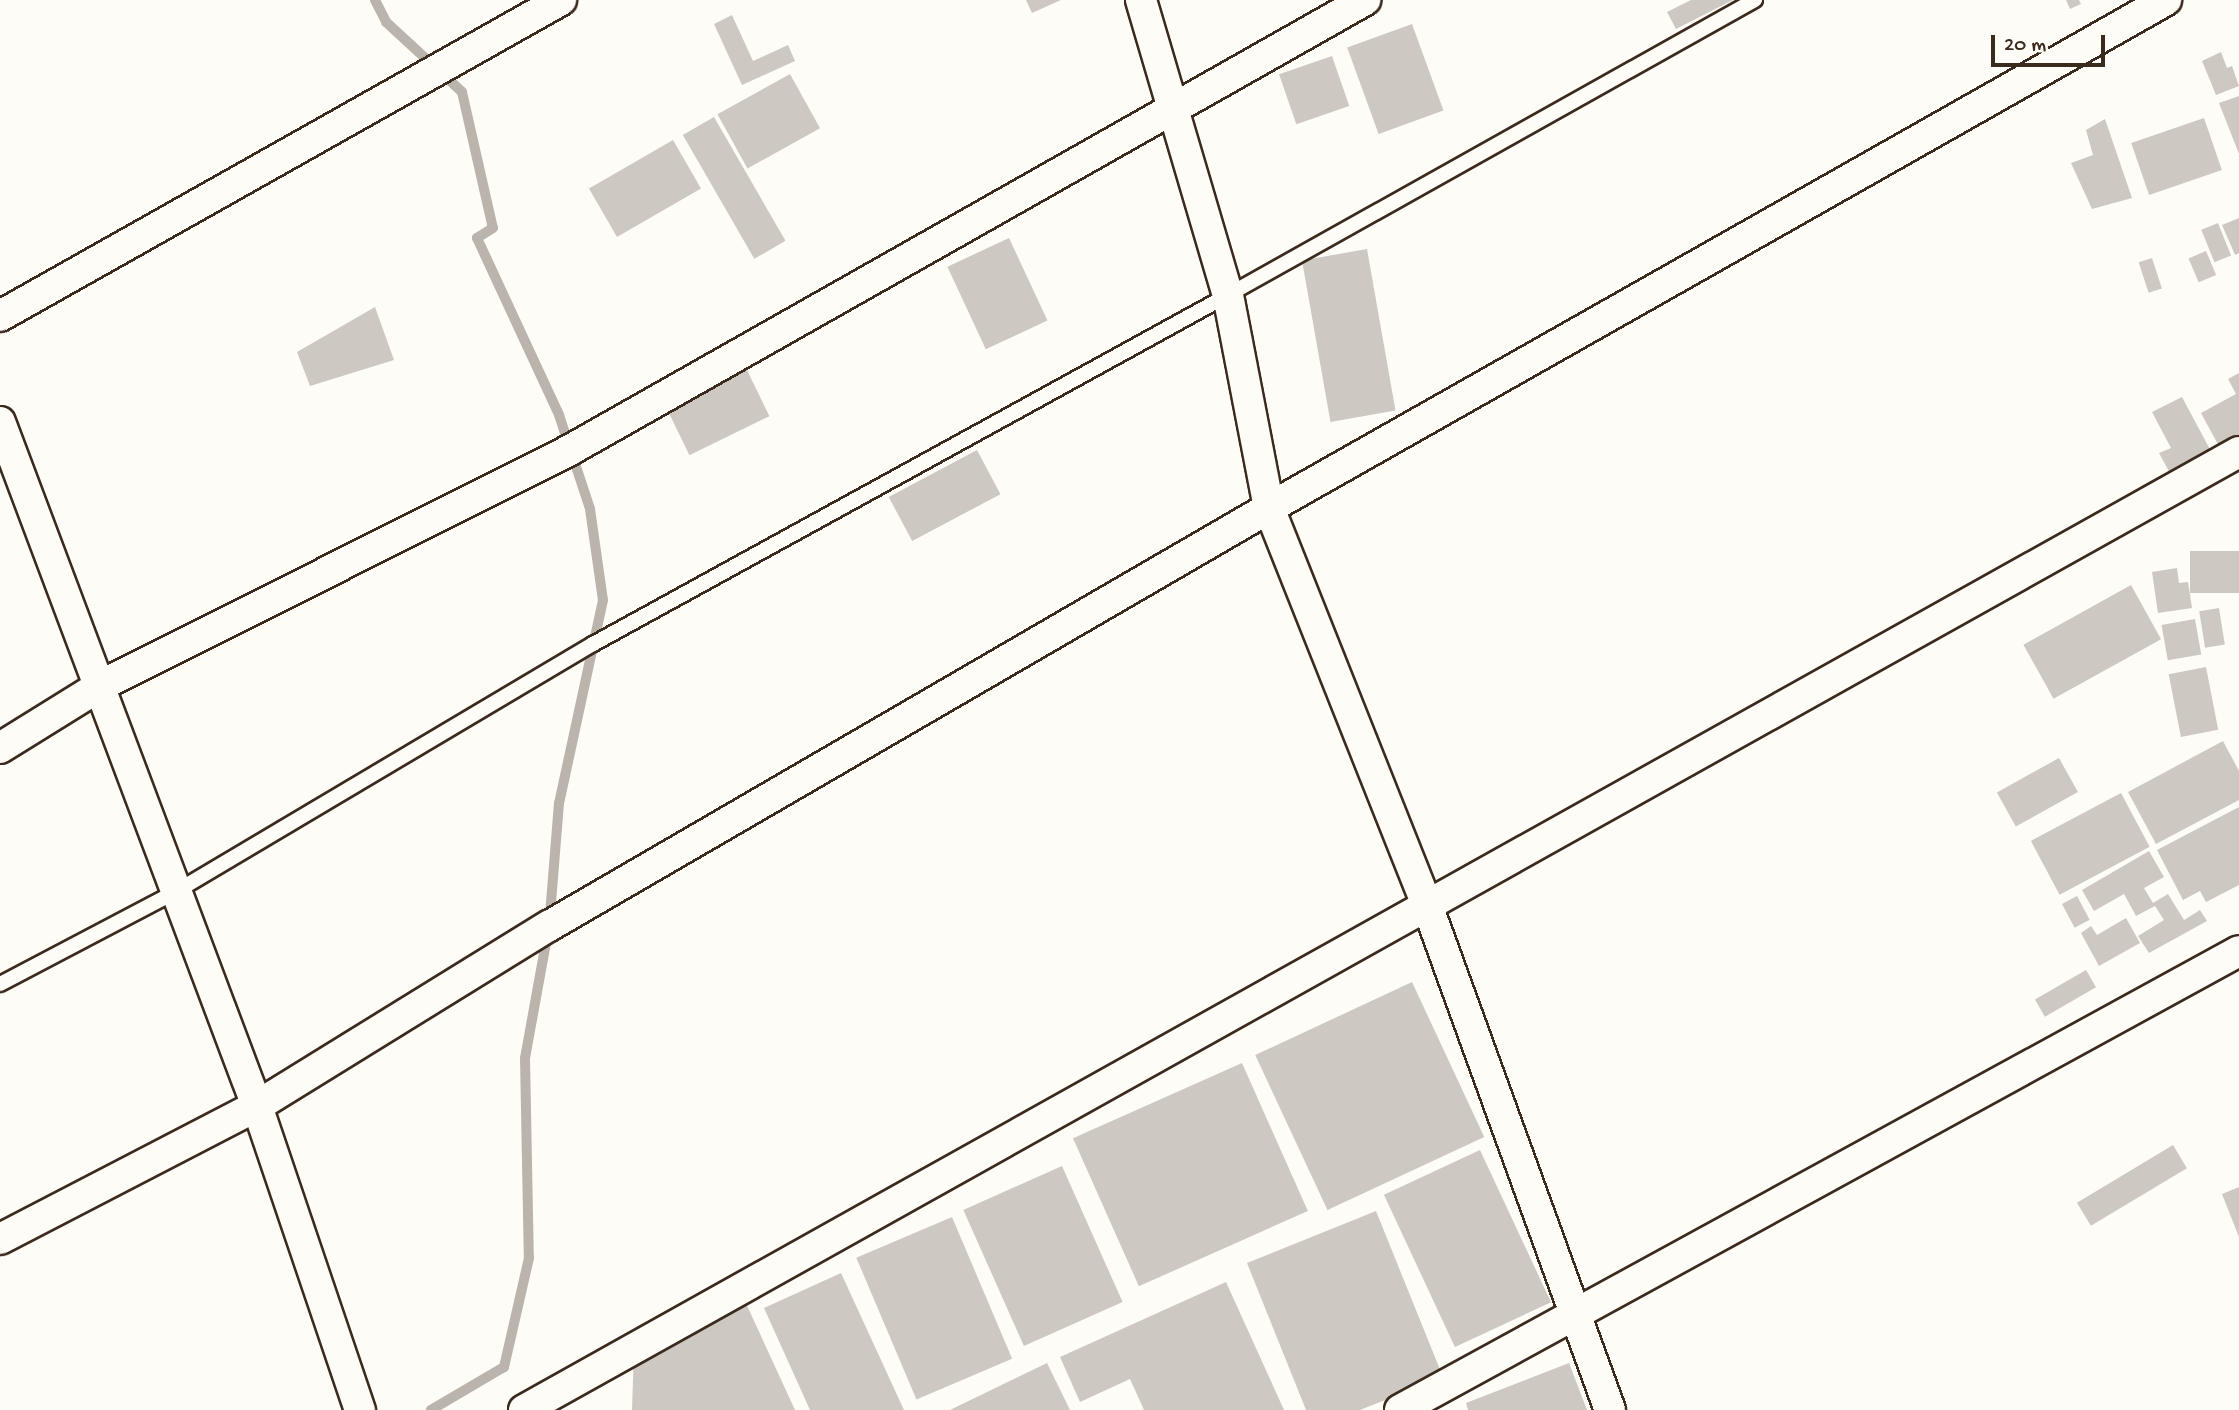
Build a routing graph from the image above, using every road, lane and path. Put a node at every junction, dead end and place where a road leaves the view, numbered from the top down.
1 (561, 0) edge
2 (1141, 0) edge
3 (1365, 0) edge
4 (1755, 0) edge
5 (2166, 0) edge
6 (1172, 109) junction
7 (1228, 295) junction
8 (0, 316) edge
9 (0, 422) edge
10 (2239, 452) edge
11 (1269, 508) junction
12 (100, 686) junction
13 (0, 748) edge
14 (177, 891) junction
15 (1427, 905) junction
16 (2239, 951) edge
17 (0, 984) edge
18 (257, 1106) junction
19 (0, 1239) edge
20 (1576, 1314) junction
21 (360, 1410) edge
22 (524, 1410) edge
23 (1400, 1410) edge
24 (1610, 1410) edge

1 - 8 street
2 - 6 street
3 - 6 street
4 - 7 lane
5 - 11 street
6 - 7 street
6 - 12 street
7 - 11 street
7 - 14 lane
9 - 12 street
10 - 15 street
11 - 15 street
11 - 18 street
12 - 13 street
12 - 14 street
14 - 17 lane
14 - 18 street
15 - 20 street
15 - 22 street
16 - 20 street
18 - 19 street
18 - 21 street
20 - 23 street
20 - 24 street

